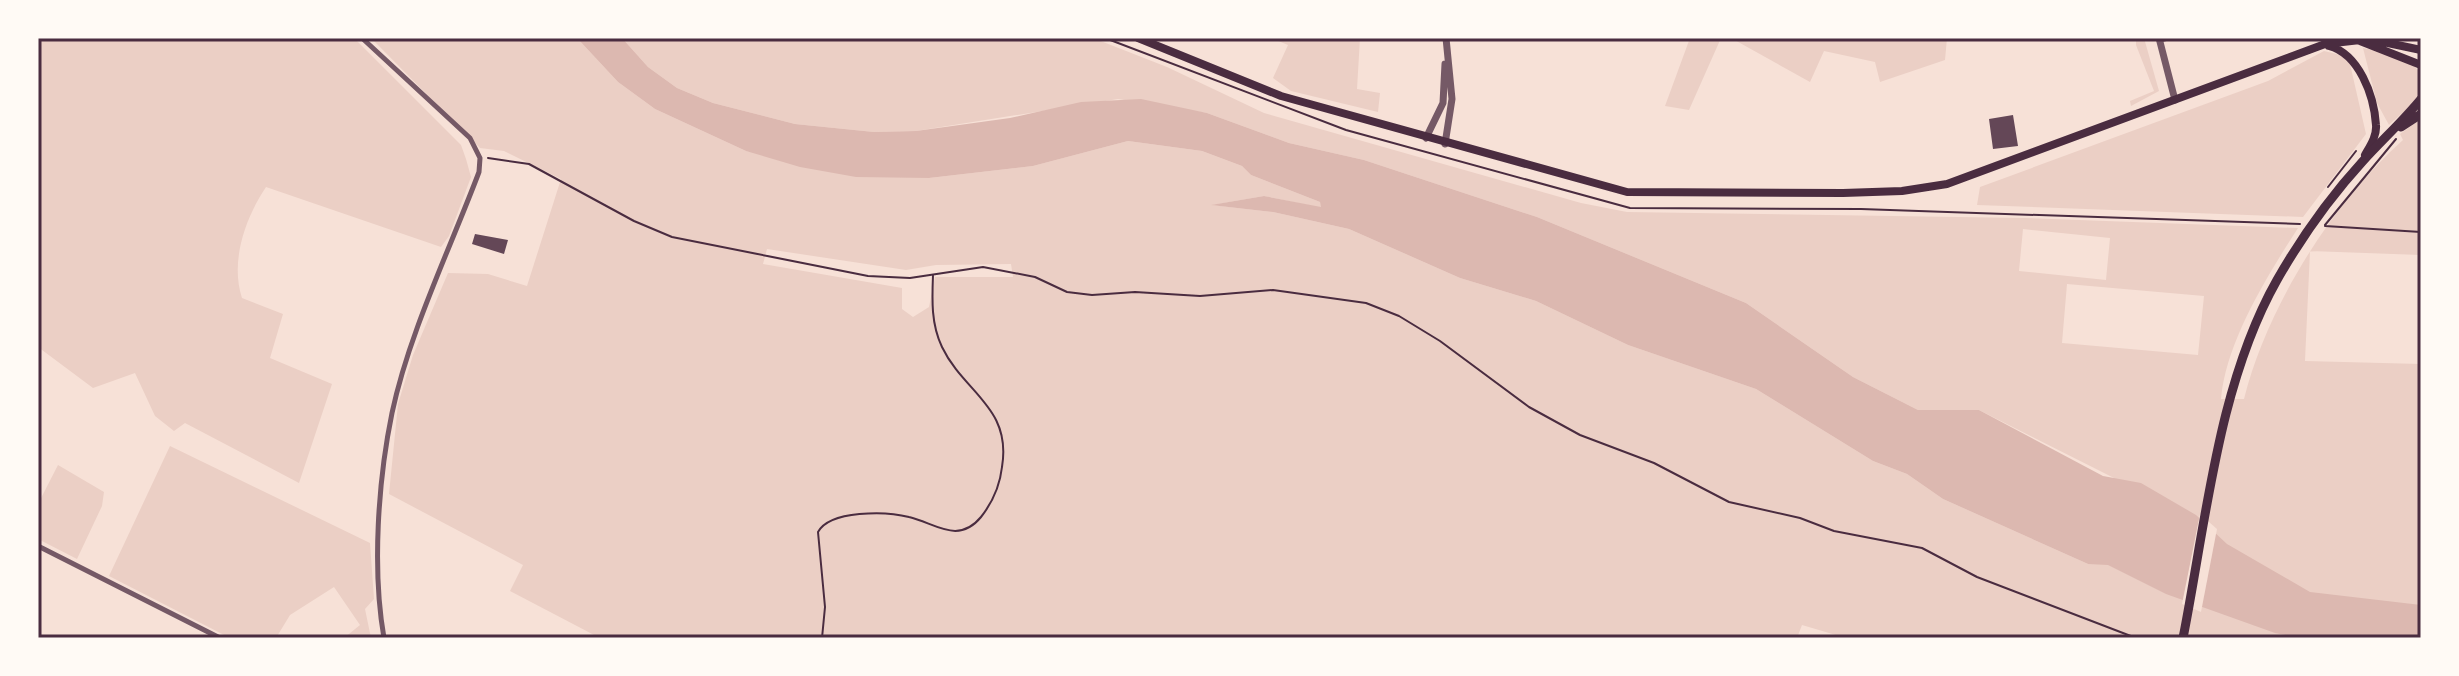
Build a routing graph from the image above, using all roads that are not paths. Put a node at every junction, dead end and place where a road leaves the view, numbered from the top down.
1 (362, 38) edge
2 (1138, 38) edge
3 (1446, 38) edge
4 (2162, 39) edge
5 (2360, 41) junction
6 (2325, 44) junction
7 (2421, 50) edge
8 (2421, 65) edge
9 (2421, 99) edge
10 (2175, 100) junction
11 (2421, 114) edge
12 (2394, 137) junction
13 (1426, 138) junction
14 (1445, 144) junction
15 (2362, 162) junction
16 (38, 546) edge
17 (220, 638) edge
18 (384, 638) edge
19 (2183, 638) edge

1 - 18 street
2 - 13 main road
3 - 13 street
3 - 14 street
4 - 10 street
5 - 6 main road
5 - 7 main road
5 - 8 main road
6 - 10 main road
6 - 15 main road
9 - 12 main road
10 - 14 main road
11 - 12 main road
12 - 15 main road
13 - 14 main road
15 - 19 main road
16 - 17 street

